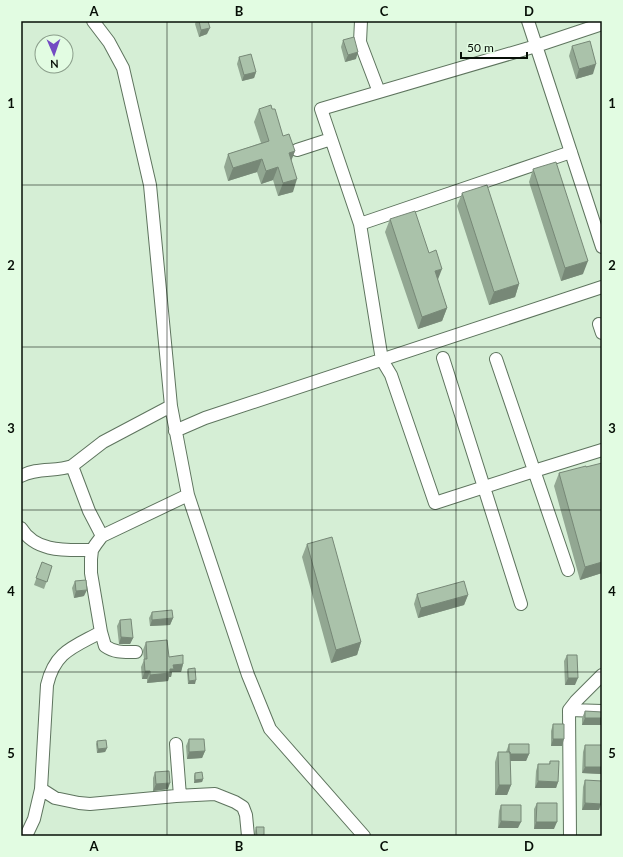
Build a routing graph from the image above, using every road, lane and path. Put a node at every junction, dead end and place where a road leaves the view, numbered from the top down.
1 (93, 21) edge
2 (361, 21) edge
3 (528, 21) edge
4 (602, 24) edge
5 (536, 46) junction
6 (379, 92) junction
7 (331, 139) junction
8 (297, 150) dead end
9 (571, 152) junction
10 (360, 224) junction
11 (602, 247) edge
12 (602, 287) edge
13 (442, 358) dead end
14 (496, 359) dead end
15 (382, 360) junction
16 (171, 406) junction
17 (175, 431) junction
18 (602, 450) edge
19 (72, 466) junction
20 (534, 471) junction
21 (21, 476) edge
22 (484, 488) junction
23 (188, 495) junction
24 (21, 528) edge
25 (102, 536) junction
26 (92, 550) junction
27 (568, 570) dead end
28 (520, 604) dead end
29 (101, 632) junction
30 (136, 652) dead end
31 (602, 675) edge
32 (569, 710) junction
33 (602, 711) edge
34 (176, 744) dead end
35 (42, 789) junction
36 (180, 796) junction
37 (26, 836) edge
38 (248, 836) edge
39 (364, 836) edge
40 (570, 836) edge

1 - 16 street
2 - 6 street
3 - 5 street
4 - 5 street
5 - 6 street
5 - 9 street
6 - 7 street
7 - 8 street
7 - 10 street
9 - 10 street
9 - 11 street
10 - 15 street
12 - 15 street
13 - 22 street
14 - 20 street
15 - 17 street
15 - 22 street
16 - 17 street
16 - 19 street
17 - 23 street
18 - 20 street
19 - 21 street
19 - 25 street
20 - 22 street
20 - 27 street
22 - 28 street
23 - 25 street
23 - 39 street
24 - 26 street
25 - 26 street
26 - 29 street
29 - 30 street
29 - 35 street
31 - 32 street
32 - 33 street
32 - 40 street
34 - 36 street
35 - 36 street
35 - 37 street
36 - 38 street

